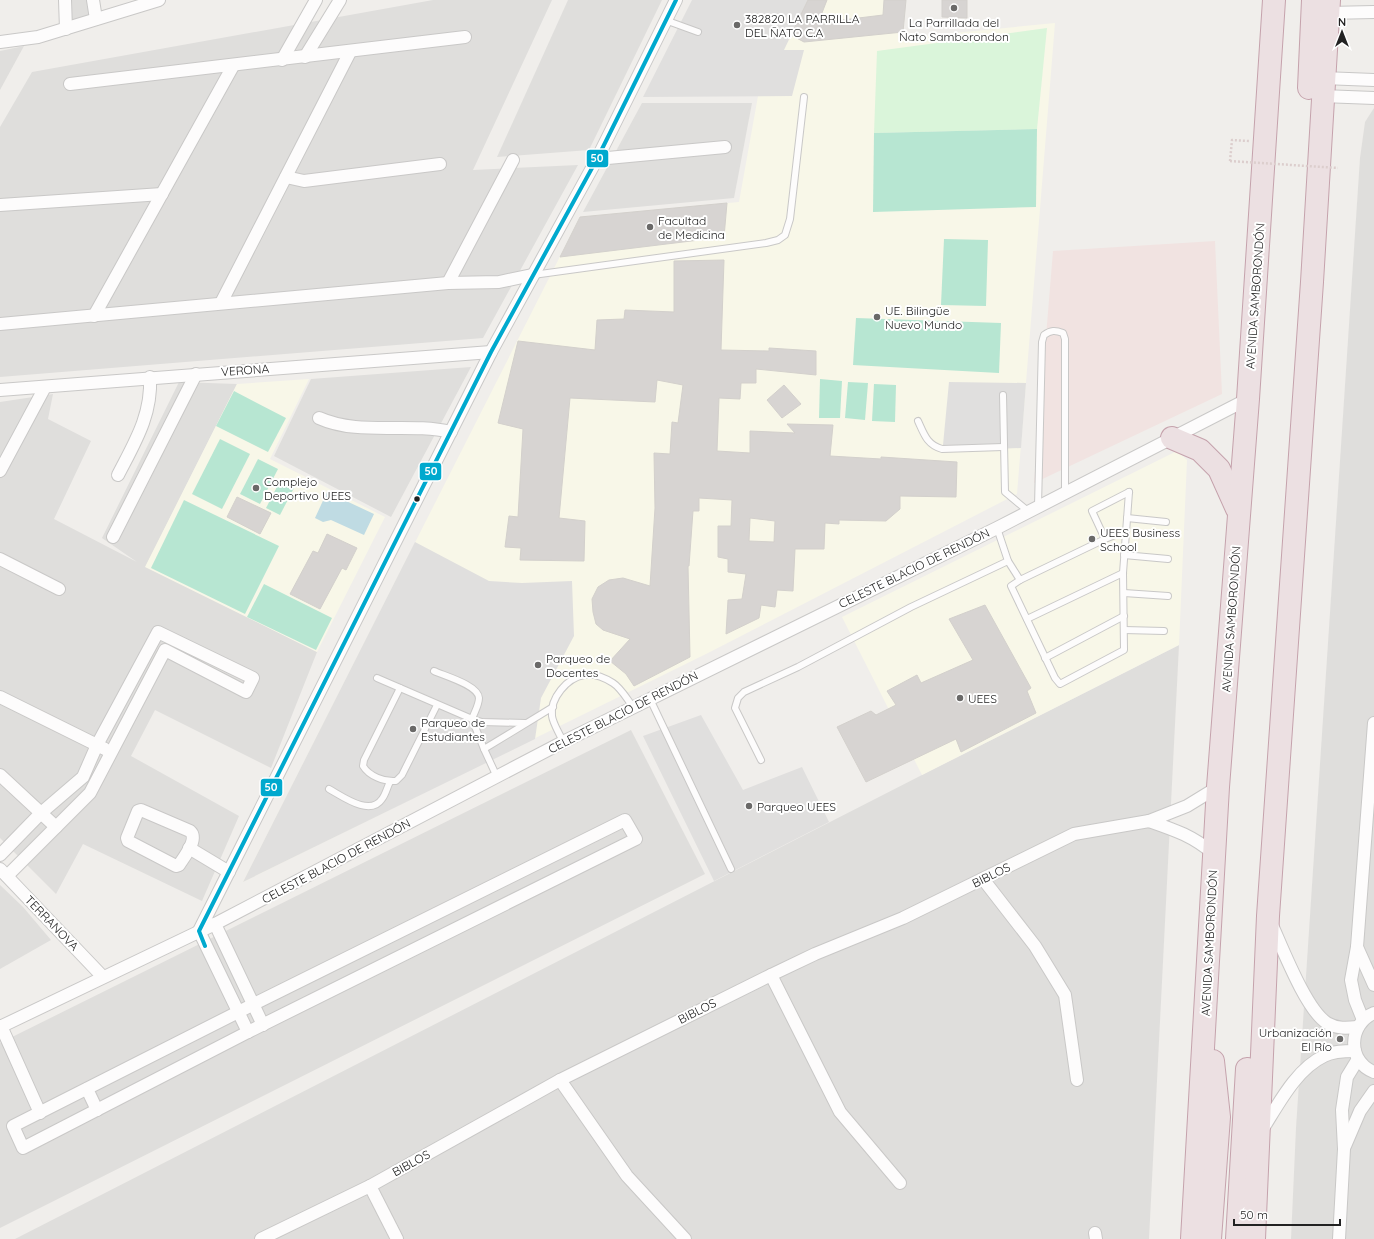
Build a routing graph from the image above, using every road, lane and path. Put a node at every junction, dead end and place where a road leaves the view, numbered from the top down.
1 (65, 0) edge
2 (93, 0) edge
3 (159, 0) edge
4 (316, 0) edge
5 (340, 0) edge
6 (676, 0) edge
7 (1275, 2) edge
8 (1323, 4) edge
9 (1373, 8) edge
10 (96, 19) junction
11 (665, 20) junction
12 (66, 29) junction
13 (698, 32) dead end
14 (465, 37) dead end
15 (0, 42) edge
16 (350, 52) junction
17 (305, 58) junction
18 (282, 60) junction
19 (233, 66) junction
20 (1374, 80) edge
21 (70, 84) dead end
22 (1323, 87) junction
23 (804, 97) dead end
24 (1374, 98) edge
25 (1232, 140) dead end
26 (725, 147) dead end
27 (597, 159) junction
28 (514, 160) dead end
29 (440, 164) dead end
30 (1338, 168) dead end
31 (286, 177) junction
32 (162, 194) junction
33 (1316, 203) junction
34 (0, 205) edge
35 (532, 275) junction
36 (448, 283) junction
37 (221, 303) junction
38 (94, 316) junction
39 (0, 324) edge
40 (491, 352) junction
41 (196, 374) junction
42 (150, 377) junction
43 (45, 387) junction
44 (0, 390) edge
45 (1003, 395) dead end
46 (1248, 399) junction
47 (319, 418) dead end
48 (918, 420) dead end
49 (451, 432) junction
50 (1172, 438) junction
51 (1003, 447) junction
52 (0, 471) edge
53 (118, 475) dead end
54 (1065, 492) junction
55 (1033, 509) junction
56 (1238, 512) junction
57 (1127, 518) junction
58 (1166, 522) dead end
59 (997, 528) junction
60 (1125, 531) junction
61 (113, 537) dead end
62 (1105, 539) junction
63 (1124, 555) junction
64 (0, 559) edge
65 (1168, 559) dead end
66 (1008, 560) junction
67 (1123, 573) junction
68 (1020, 580) junction
69 (59, 589) dead end
70 (1124, 593) junction
71 (1168, 596) dead end
72 (1124, 616) junction
73 (1027, 619) junction
74 (1124, 630) junction
75 (1164, 631) dead end
76 (1045, 658) junction
77 (434, 671) dead end
78 (377, 678) dead end
79 (400, 688) junction
80 (0, 697) edge
81 (650, 699) junction
82 (437, 705) junction
83 (553, 707) junction
84 (633, 707) junction
85 (472, 720) junction
86 (525, 722) junction
87 (1374, 723) edge
88 (563, 742) junction
89 (98, 745) junction
90 (484, 749) junction
91 (111, 751) junction
92 (761, 760) dead end
93 (0, 775) edge
94 (497, 777) junction
95 (390, 782) junction
96 (1218, 787) junction
97 (329, 789) dead end
98 (40, 813) junction
99 (1148, 821) junction
100 (56, 827) junction
101 (189, 848) junction
102 (1214, 854) junction
103 (0, 855) edge
104 (529, 868) junction
105 (731, 869) dead end
106 (2, 871) edge
107 (229, 872) junction
108 (983, 879) junction
109 (539, 887) junction
110 (466, 899) junction
111 (1268, 916) junction
112 (476, 919) junction
113 (215, 924) junction
114 (199, 931) junction
115 (398, 933) junction
116 (1357, 947) junction
117 (409, 952) junction
118 (332, 966) junction
119 (1265, 969) junction
120 (771, 974) junction
121 (103, 977) junction
122 (342, 985) junction
123 (1374, 985) edge
124 (1206, 990) junction
125 (254, 1004) junction
126 (238, 1013) junction
127 (1374, 1013) edge
128 (1360, 1023) junction
129 (263, 1024) junction
130 (1, 1027) edge
131 (248, 1032) junction
132 (1356, 1055) junction
133 (152, 1056) junction
134 (1374, 1072) edge
135 (162, 1076) junction
136 (560, 1080) junction
137 (1077, 1080) dead end
138 (87, 1089) junction
139 (1374, 1091) edge
140 (96, 1110) junction
141 (40, 1113) junction
142 (1259, 1135) junction
143 (1344, 1149) junction
144 (900, 1183) dead end
145 (370, 1186) junction
146 (261, 1239) edge
147 (397, 1239) edge
148 (685, 1239) edge
149 (1192, 1239) edge
150 (1210, 1239) edge
151 (1237, 1239) edge
152 (1254, 1239) edge
153 (1339, 1239) edge

1 - 12 street
2 - 10 street
3 - 10 street
4 - 18 street
5 - 17 street
6 - 11 street
7 - 46 highway, AVENIDA SAMBORONDÓN
8 - 9 street
8 - 22 highway
8 - 33 highway
10 - 12 street
11 - 13 lane
11 - 27 street
12 - 15 street
14 - 16 street
16 - 17 street
16 - 31 street
17 - 18 street
18 - 19 street
19 - 21 street
19 - 32 street
20 - 22 street
22 - 24 street
22 - 33 highway
23 - 35 lane
25 - 30 path, bridge
26 - 27 street
27 - 35 street
28 - 36 street
29 - 31 street
31 - 37 street
32 - 34 street
32 - 38 street
33 - 111 highway
35 - 36 street
35 - 40 street
36 - 37 street
37 - 38 street
38 - 39 street
40 - 41 street, VERONA
40 - 49 street
41 - 42 street, VERONA
41 - 61 street
42 - 43 street, VERONA
42 - 53 street
43 - 44 street, VERONA
43 - 52 street
45 - 51 lane
46 - 50 street, CELESTE BLACIO DE RENDÓN
46 - 56 highway, AVENIDA SAMBORONDÓN
47 - 49 street
48 - 51 lane
49 - 107 street
50 - 54 street, CELESTE BLACIO DE RENDÓN
50 - 56 highway
51 - 55 lane
54 - 55 street, CELESTE BLACIO DE RENDÓN
54 - 55 lane
55 - 59 street, CELESTE BLACIO DE RENDÓN
56 - 96 highway, AVENIDA SAMBORONDÓN
57 - 58 lane
57 - 60 lane
57 - 62 lane
59 - 66 lane
59 - 81 street, CELESTE BLACIO DE RENDÓN
60 - 62 lane
60 - 63 lane
62 - 68 lane
63 - 65 lane
63 - 67 lane
64 - 69 street
66 - 68 lane
66 - 92 lane
67 - 70 lane
67 - 73 lane
68 - 73 lane
70 - 71 lane
70 - 72 lane
72 - 74 lane
72 - 76 lane
73 - 76 lane
74 - 75 lane
74 - 76 lane
77 - 85 lane
78 - 79 lane
79 - 82 lane
79 - 95 lane
80 - 89 street
81 - 84 street, CELESTE BLACIO DE RENDÓN
81 - 105 lane
82 - 85 lane
82 - 95 lane
83 - 84 lane
83 - 86 lane
83 - 88 lane
84 - 88 street, CELESTE BLACIO DE RENDÓN
85 - 86 lane
85 - 90 lane
86 - 90 lane
87 - 116 street
88 - 94 street, CELESTE BLACIO DE RENDÓN
89 - 91 street
89 - 91 street
89 - 98 street
90 - 94 lane
91 - 100 street
93 - 98 street
94 - 113 street, CELESTE BLACIO DE RENDÓN
95 - 97 lane
96 - 99 street, BIBLOS
96 - 102 highway, AVENIDA SAMBORONDÓN
98 - 100 street
98 - 103 street
99 - 102 street, BIBLOS
99 - 108 street, BIBLOS
100 - 106 street
101 - 101 street
101 - 107 street
102 - 124 highway, AVENIDA SAMBORONDÓN
104 - 109 street
104 - 109 street
104 - 110 street
106 - 121 street, TERRANOVA
107 - 114 street
108 - 120 street, BIBLOS
108 - 137 street
109 - 112 street
110 - 112 street
110 - 115 street
111 - 119 highway
111 - 128 street
112 - 117 street
113 - 114 street, CELESTE BLACIO DE RENDÓN
113 - 125 street
114 - 121 street, CELESTE BLACIO DE RENDÓN
114 - 126 street
115 - 117 street
115 - 118 street
116 - 123 street
116 - 128 street
117 - 122 street
118 - 122 street
118 - 125 street
119 - 142 highway
119 - 151 highway
120 - 136 street, BIBLOS
120 - 144 street
121 - 130 street, CELESTE BLACIO DE RENDÓN
122 - 129 street
124 - 149 highway, AVENIDA SAMBORONDÓN
124 - 150 highway
125 - 126 street
125 - 129 street
126 - 131 street
126 - 133 street
127 - 128 street
128 - 132 street
129 - 131 street
130 - 141 street
131 - 135 street
132 - 134 street
132 - 142 street
132 - 143 street
133 - 135 street
133 - 138 street
135 - 140 street
136 - 145 street, BIBLOS
136 - 148 street
138 - 140 street
138 - 141 street
139 - 143 street
140 - 141 street
142 - 152 highway
143 - 153 street
145 - 146 street, BIBLOS
145 - 147 street

